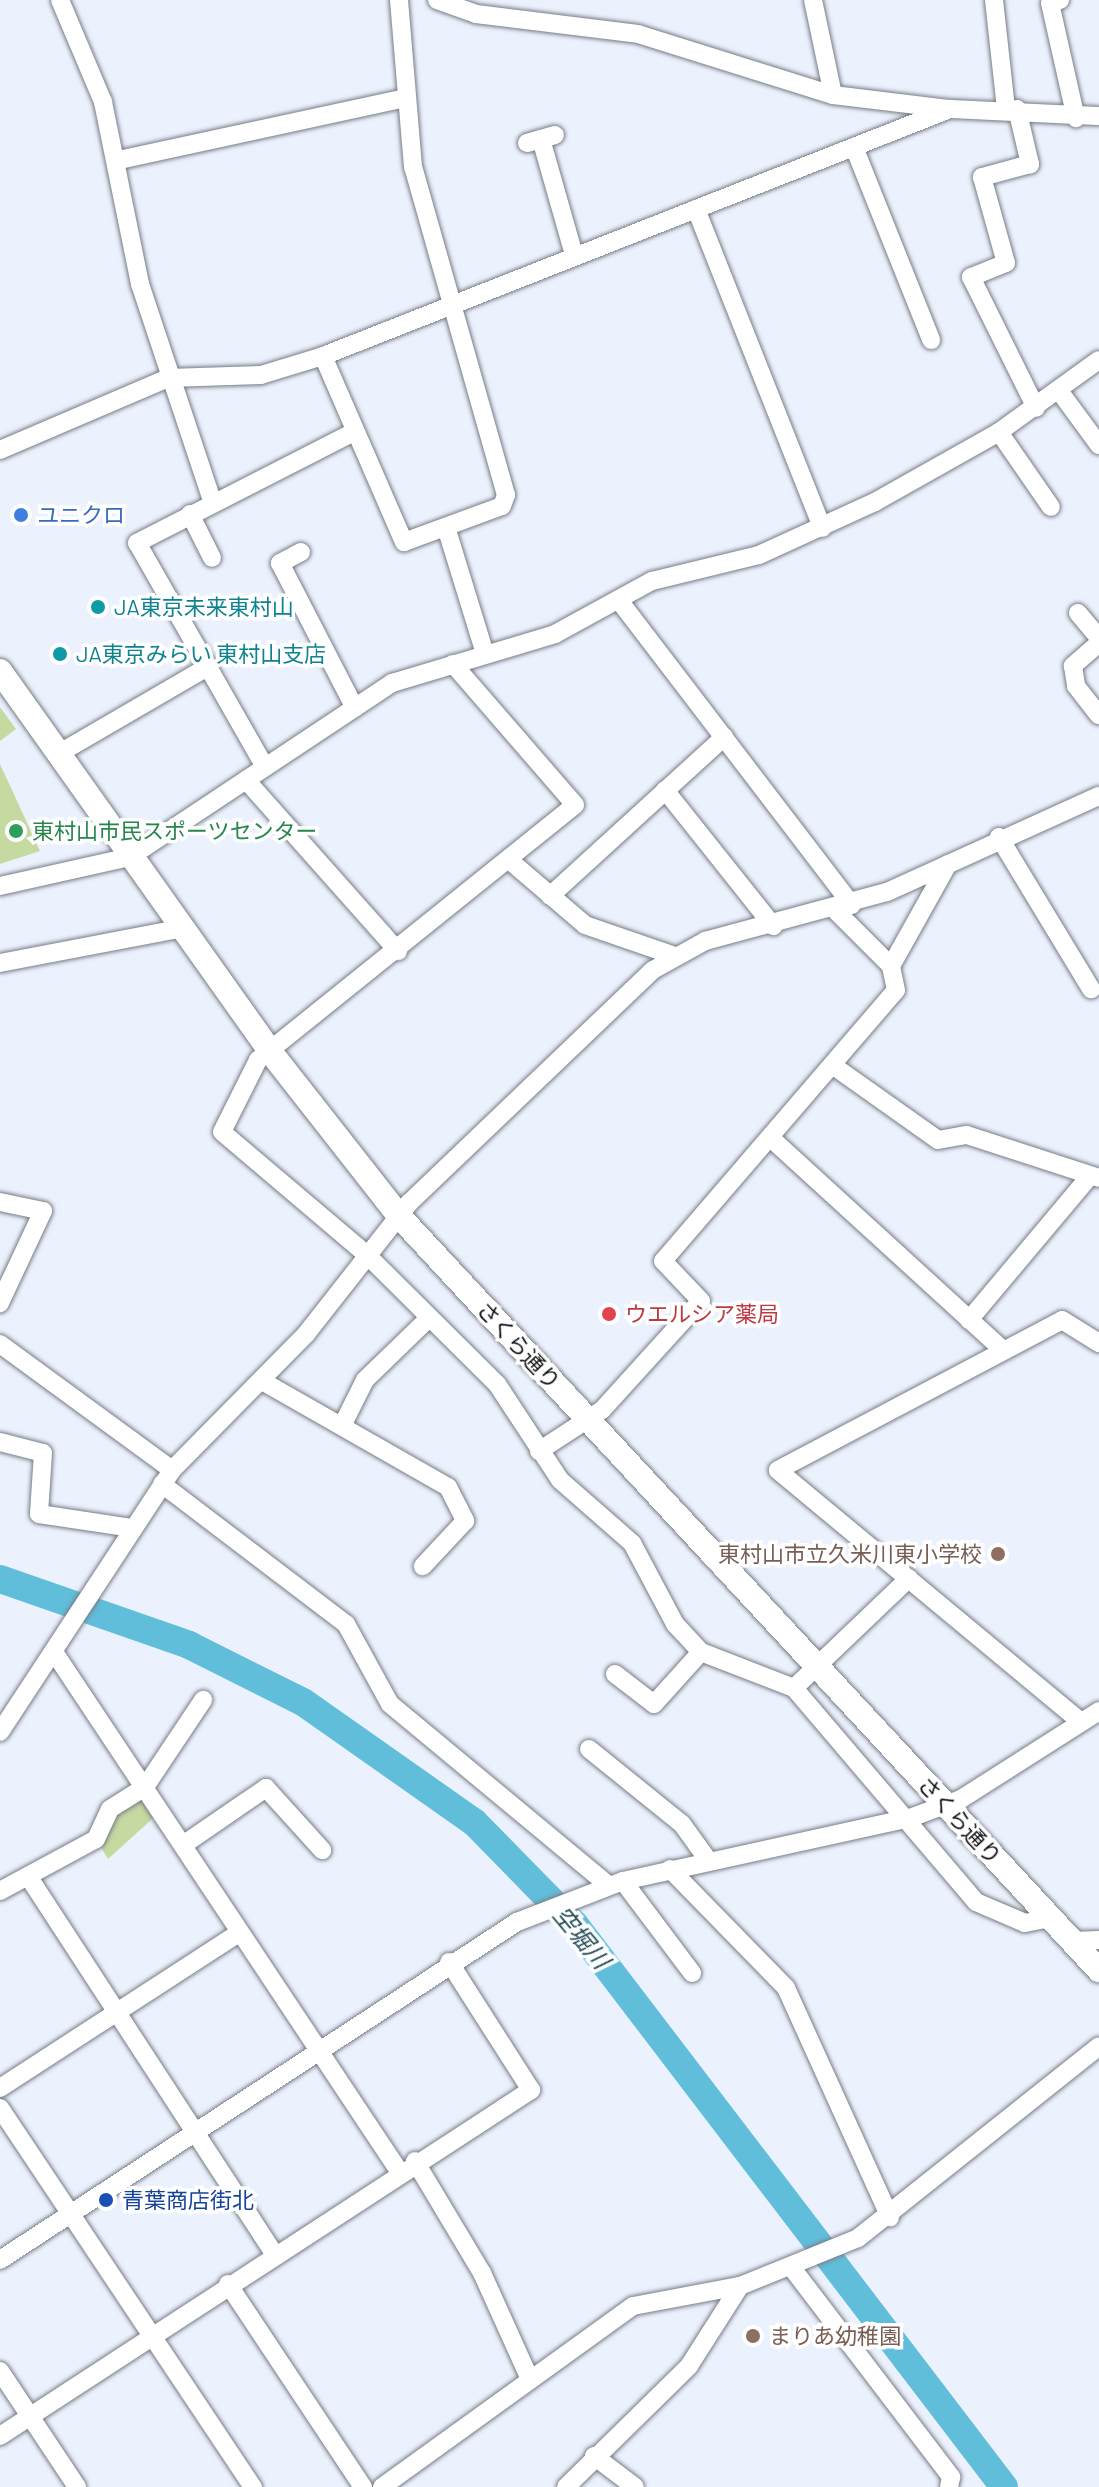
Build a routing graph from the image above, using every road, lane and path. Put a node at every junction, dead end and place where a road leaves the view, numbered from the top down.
1 (60, 0) edge
2 (399, 0) edge
3 (437, 0) edge
4 (813, 0) edge
5 (994, 0) edge
6 (1060, 0) edge
7 (833, 95) junction
8 (402, 99) junction
9 (1011, 108) junction
10 (950, 109) junction
11 (1099, 116) edge
12 (1076, 118) junction
13 (541, 139) dead end
14 (854, 147) junction
15 (119, 160) junction
16 (696, 209) junction
17 (574, 255) junction
18 (451, 304) junction
19 (931, 340) dead end
20 (323, 356) junction
21 (1099, 360) edge
22 (168, 378) junction
23 (1060, 392) junction
24 (1036, 408) junction
25 (354, 432) junction
26 (999, 432) junction
27 (1099, 445) edge
28 (0, 450) edge
29 (212, 500) junction
30 (1051, 507) dead end
31 (190, 514) junction
32 (446, 527) junction
33 (822, 528) junction
34 (301, 552) dead end
35 (212, 558) dead end
36 (621, 603) junction
37 (1078, 613) dead end
38 (1099, 640) edge
39 (485, 654) junction
40 (453, 664) junction
41 (206, 668) junction
42 (0, 671) edge
43 (355, 708) junction
44 (1099, 715) edge
45 (724, 737) junction
46 (58, 754) junction
47 (265, 767) junction
48 (246, 780) junction
49 (665, 790) junction
50 (1095, 793) edge
51 (999, 837) junction
52 (130, 857) junction
53 (509, 860) junction
54 (948, 864) junction
55 (0, 886) edge
56 (550, 896) junction
57 (844, 908) junction
58 (773, 926) junction
59 (183, 928) junction
60 (398, 951) junction
61 (672, 955) junction
62 (0, 963) edge
63 (891, 966) junction
64 (1091, 989) dead end
65 (269, 1050) junction
66 (835, 1067) junction
67 (774, 1141) junction
68 (1094, 1177) edge
69 (0, 1202) edge
70 (399, 1216) junction
71 (368, 1256) junction
72 (0, 1303) edge
73 (427, 1320) junction
74 (969, 1320) junction
75 (1099, 1343) edge
76 (0, 1344) edge
77 (1002, 1349) junction
78 (262, 1381) junction
79 (589, 1420) junction
80 (342, 1426) junction
81 (0, 1442) edge
82 (539, 1451) junction
83 (167, 1477) junction
84 (133, 1528) junction
85 (423, 1566) dead end
86 (909, 1578) junction
87 (54, 1652) junction
88 (701, 1652) junction
89 (815, 1665) junction
90 (615, 1674) dead end
91 (794, 1688) junction
92 (203, 1700) dead end
93 (7, 1711) edge
94 (1099, 1711) edge
95 (1081, 1722) junction
96 (0, 1732) edge
97 (589, 1749) dead end
98 (145, 1787) junction
99 (946, 1805) junction
100 (910, 1818) junction
101 (183, 1845) junction
102 (322, 1850) dead end
103 (708, 1860) junction
104 (670, 1869) junction
105 (28, 1876) junction
106 (615, 1883) junction
107 (0, 1891) edge
108 (1051, 1918) junction
109 (240, 1932) junction
110 (1099, 1940) edge
111 (1072, 1941) junction
112 (449, 1962) junction
113 (1099, 1970) edge
114 (692, 1973) dead end
115 (117, 2012) junction
116 (1099, 2046) edge
117 (318, 2049) junction
118 (0, 2088) edge
119 (0, 2108) edge
120 (195, 2132) junction
121 (415, 2161) junction
122 (399, 2171) junction
123 (70, 2213) junction
124 (890, 2217) junction
125 (274, 2254) junction
126 (0, 2260) edge
127 (794, 2267) junction
128 (228, 2284) junction
129 (740, 2286) junction
130 (151, 2335) junction
131 (0, 2371) edge
132 (529, 2377) junction
133 (30, 2416) junction
134 (0, 2436) edge
135 (594, 2456) junction
136 (389, 2485) edge
137 (77, 2487) edge
138 (253, 2487) edge
139 (363, 2487) edge
140 (566, 2487) edge
141 (635, 2487) edge
142 (949, 2487) edge

1 - 15 street
2 - 8 street
3 - 7 street
4 - 7 street
5 - 9 street
6 - 12 street
7 - 10 street
8 - 15 street
8 - 18 street
9 - 10 street
9 - 12 street
9 - 24 street
10 - 14 street
11 - 12 street
13 - 17 street
14 - 16 street
14 - 19 street
15 - 22 street
16 - 17 street
16 - 33 street
17 - 18 street
18 - 20 street
18 - 32 street
20 - 22 street
20 - 25 street
21 - 23 street
22 - 28 street
22 - 29 street
23 - 24 street
23 - 27 street
24 - 26 street
25 - 29 street
25 - 32 street
26 - 30 street
26 - 33 street
29 - 31 street
31 - 35 street
31 - 41 street
32 - 39 street
33 - 36 street
34 - 43 street
36 - 39 street
36 - 45 street
37 - 38 street
38 - 44 street
39 - 40 street
40 - 43 street
40 - 53 street
41 - 46 street
41 - 47 street
42 - 46 street, さくら通り
43 - 47 street
45 - 49 street
45 - 57 street
46 - 52 street, さくら通り
47 - 48 street
48 - 52 street
48 - 60 street
49 - 56 street
49 - 58 street
50 - 51 street
51 - 54 street
51 - 64 street
52 - 55 street
52 - 59 street, さくら通り
53 - 56 street
53 - 60 street
54 - 57 street
54 - 63 street
56 - 61 street
57 - 58 street
57 - 63 street
58 - 61 street
59 - 62 street
59 - 65 street, さくら通り
60 - 65 street
61 - 70 street
63 - 66 street
65 - 70 street, さくら通り
65 - 71 street
66 - 67 street
66 - 68 street
67 - 74 street
67 - 79 street
68 - 74 street
69 - 72 street
70 - 71 street
70 - 79 street, さくら通り
71 - 73 street
71 - 78 street
73 - 80 street
73 - 82 street
74 - 77 street
75 - 77 street
76 - 83 street
77 - 86 street
78 - 80 street
78 - 83 street
79 - 82 street
79 - 89 street, さくら通り
80 - 85 street
81 - 84 street
82 - 88 street
83 - 84 street
83 - 106 street
84 - 87 street
86 - 89 street
86 - 95 street
87 - 93 street
87 - 98 street
88 - 90 street
88 - 91 street
89 - 91 street
89 - 99 street, さくら通り
91 - 100 street
92 - 98 street
93 - 96 street
94 - 95 street
95 - 99 street
97 - 103 street
98 - 101 street
98 - 105 street
99 - 100 street
99 - 108 street, さくら通り
100 - 103 street
100 - 108 street
101 - 102 street
101 - 109 street
103 - 104 street
104 - 106 street
104 - 124 street
105 - 107 street
105 - 115 street
106 - 112 street
106 - 114 street
108 - 111 street, さくら通り
109 - 115 street
109 - 117 street
110 - 111 street
111 - 113 street, さくら通り
112 - 117 street
112 - 121 street
115 - 118 street
115 - 120 street
116 - 124 street
117 - 120 street
117 - 122 street
119 - 123 street
120 - 123 street
120 - 125 street
121 - 122 street
121 - 132 street
122 - 125 street
123 - 126 street
123 - 130 street
124 - 127 street
125 - 128 street
127 - 129 street
127 - 142 street
128 - 130 street
128 - 139 street
129 - 132 street
129 - 135 street
130 - 133 street
130 - 138 street
131 - 133 street
132 - 136 street
133 - 134 street
133 - 137 street
135 - 140 street
135 - 141 street

